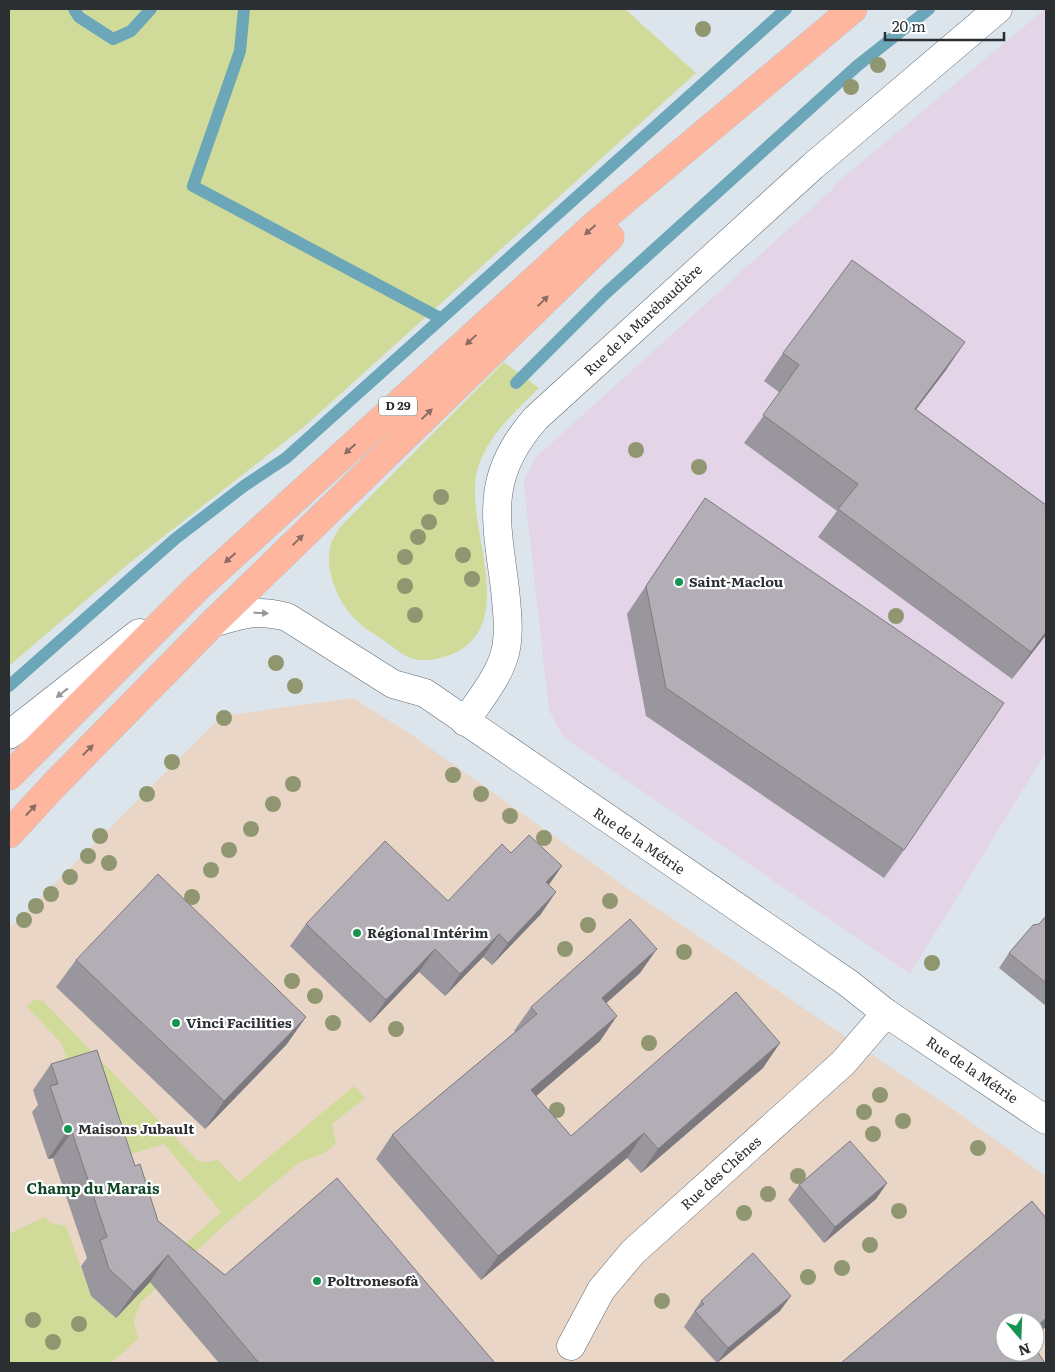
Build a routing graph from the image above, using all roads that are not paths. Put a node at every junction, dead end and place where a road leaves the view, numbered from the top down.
1 (853, 9) edge
2 (998, 9) edge
3 (802, 52) junction
4 (197, 588) junction
5 (214, 623) junction
6 (466, 722) junction
7 (9, 735) edge
8 (9, 776) edge
9 (9, 834) edge
10 (886, 1013) junction
11 (1046, 1120) edge
12 (571, 1346) dead end

1 - 3 main road, D 29
2 - 6 street, Rue de la Marébaudière
3 -> 4 main road, D 29
5 -> 3 main road, D 29
4 -> 7 street
4 - 8 main road, D 29
5 -> 6 street, Rue de la Métrie
9 -> 5 main road, D 29
6 - 10 street, Rue de la Métrie
10 - 11 street, Rue de la Métrie
10 - 12 street, Rue des Chênes

